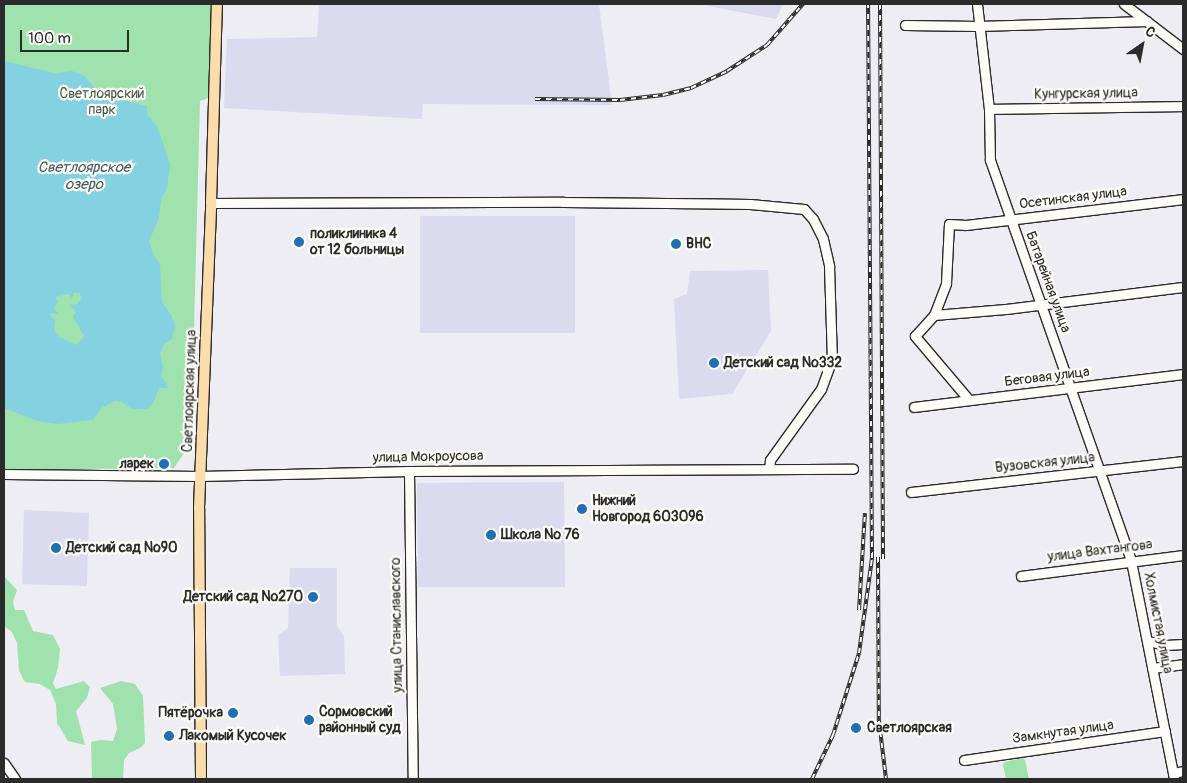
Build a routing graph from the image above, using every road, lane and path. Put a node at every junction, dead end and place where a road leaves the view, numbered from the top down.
1 (217, 4) edge
2 (977, 4) edge
3 (1124, 4) edge
4 (1148, 21) junction
5 (905, 25) dead end
6 (978, 26) junction
7 (1183, 49) edge
8 (1183, 106) edge
9 (989, 109) junction
10 (1183, 199) edge
11 (212, 203) junction
12 (1012, 220) junction
13 (1183, 287) edge
14 (1042, 305) junction
15 (934, 315) junction
16 (1183, 374) edge
17 (1072, 388) junction
18 (969, 400) junction
19 (914, 407) dead end
20 (1183, 461) edge
21 (853, 468) dead end
22 (769, 469) junction
23 (1101, 470) junction
24 (409, 471) junction
25 (4, 474) edge
26 (200, 476) junction
27 (911, 492) dead end
28 (1183, 555) edge
29 (1132, 561) junction
30 (1020, 576) dead end
31 (1147, 641) junction
32 (1183, 644) edge
33 (1183, 664) edge
34 (1152, 668) junction
35 (1165, 732) junction
36 (964, 760) dead end
37 (4, 763) edge
38 (1183, 771) edge
39 (1174, 776) edge
40 (14, 779) edge
41 (201, 779) edge
42 (414, 779) edge

1 - 11 main road, Светлоярская улица
2 - 6 street, Батарейная улица
3 - 4 street
4 - 6 street
4 - 7 street
5 - 6 street
6 - 9 street, Батарейная улица
8 - 9 street, Кунгурская улица
9 - 12 street, Батарейная улица
10 - 12 street, Осетинская улица
11 - 22 street
11 - 26 main road, Светлоярская улица
12 - 14 street, Батарейная улица
12 - 15 street, Осетинская улица
13 - 14 street
14 - 15 street
14 - 17 street, Батарейная улица
15 - 18 street
16 - 17 street, Беговая улица
17 - 18 street, Беговая улица
17 - 23 street, Батарейная улица
18 - 19 street, Беговая улица
20 - 23 street, Вузовская улица
21 - 22 street, улица Мокроусова
22 - 24 street, улица Мокроусова
23 - 27 street, Вузовская улица
23 - 29 street, Батарейная улица
24 - 26 street, улица Мокроусова
24 - 42 street, улица Станиславского
25 - 26 street, улица Мокроусова
26 - 41 main road, Светлоярская улица
28 - 29 street, улица Вахтангова
29 - 30 street, улица Вахтангова
29 - 31 street, Холмистая улица
31 - 32 street
31 - 34 street, Холмистая улица
33 - 34 street
34 - 35 street, Холмистая улица
35 - 36 street, Замкнутая улица
35 - 39 street, Холмистая улица
37 - 40 street
38 - 39 street

